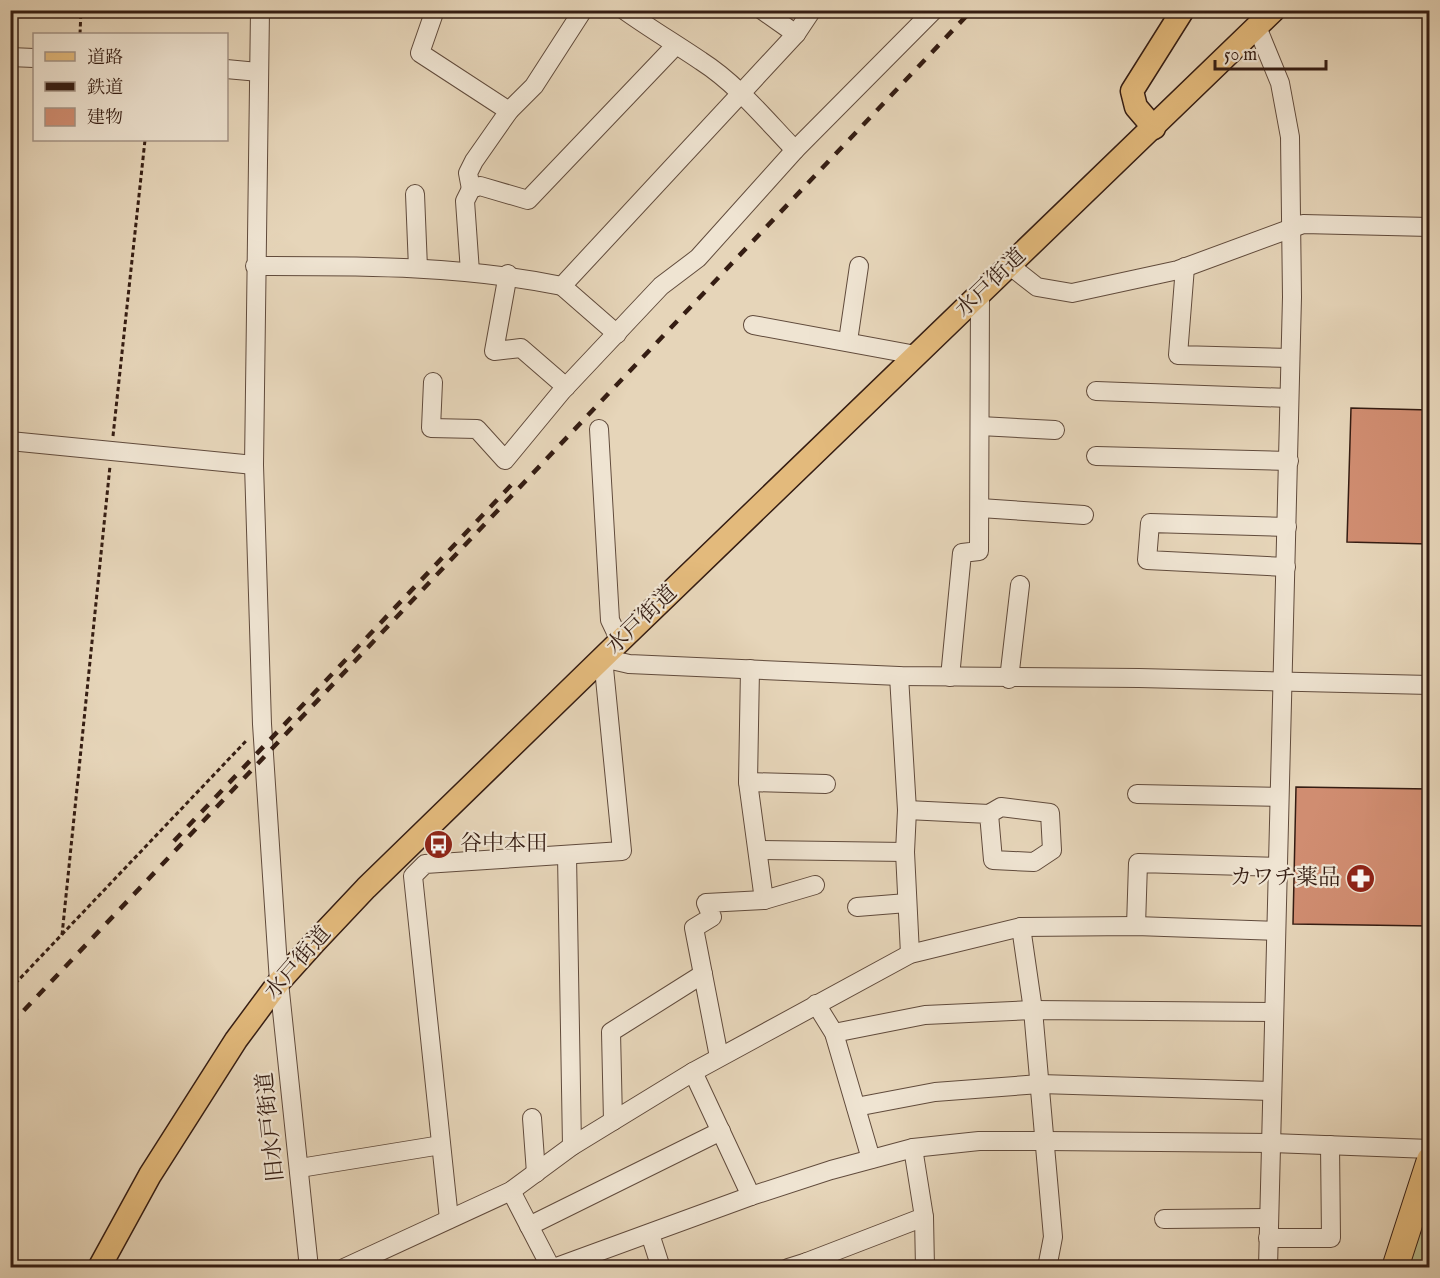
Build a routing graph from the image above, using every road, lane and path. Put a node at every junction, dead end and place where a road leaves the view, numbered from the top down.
1 (81, 10) edge
2 (260, 10) edge
3 (435, 10) edge
4 (583, 10) edge
5 (624, 10) edge
6 (762, 10) edge
7 (812, 10) edge
8 (934, 10) edge
9 (1184, 10) edge
10 (1275, 10) edge
11 (1257, 27) junction
12 (80, 33) edge
13 (796, 34) junction
14 (675, 46) junction
15 (10, 57) edge
16 (33, 58) edge
17 (228, 69) edge
18 (258, 72) junction
19 (739, 93) junction
20 (509, 111) junction
21 (1154, 128) junction
22 (145, 141) edge
23 (795, 150) junction
24 (471, 189) junction
25 (415, 194) dead end
26 (1430, 227) edge
27 (1291, 228) junction
28 (1009, 265) junction
29 (255, 266) junction
30 (859, 266) dead end
31 (1185, 267) junction
32 (418, 268) junction
33 (470, 272) junction
34 (508, 274) junction
35 (562, 286) junction
36 (980, 293) junction
37 (753, 325) dead end
38 (617, 334) junction
39 (848, 341) junction
40 (916, 355) junction
41 (1290, 358) junction
42 (434, 382) dead end
43 (566, 387) junction
44 (1096, 391) dead end
45 (1289, 398) junction
46 (980, 426) junction
47 (599, 429) dead end
48 (1055, 430) dead end
49 (10, 441) edge
50 (111, 452) junction
51 (1096, 456) dead end
52 (1289, 461) junction
53 (254, 465) junction
54 (980, 508) junction
55 (1084, 515) dead end
56 (1287, 527) junction
57 (1286, 567) junction
58 (1020, 585) dead end
59 (620, 641) junction
60 (603, 658) junction
61 (750, 669) junction
62 (899, 676) junction
63 (950, 678) junction
64 (1009, 679) junction
65 (1283, 682) junction
66 (1430, 685) edge
67 (262, 724) junction
68 (748, 782) junction
69 (825, 784) dead end
70 (1137, 794) dead end
71 (1279, 797) junction
72 (907, 810) junction
73 (988, 814) dead end
74 (758, 850) junction
75 (904, 852) junction
76 (401, 854) junction
77 (567, 855) junction
78 (1277, 867) junction
79 (419, 870) junction
80 (815, 885) dead end
81 (764, 900) junction
82 (907, 903) junction
83 (856, 907) dead end
84 (1136, 926) junction
85 (1021, 927) junction
86 (1276, 931) junction
87 (62, 935) junction
88 (910, 954) junction
89 (703, 974) junction
90 (279, 982) junction
91 (10, 989) edge
92 (816, 1004) junction
93 (1033, 1010) junction
94 (1273, 1012) junction
95 (834, 1033) junction
96 (719, 1057) junction
97 (693, 1072) junction
98 (1040, 1084) junction
99 (1271, 1091) junction
100 (856, 1107) junction
101 (532, 1118) dead end
102 (613, 1121) junction
103 (721, 1131) junction
104 (1046, 1141) junction
105 (1272, 1143) junction
106 (441, 1145) junction
107 (1330, 1145) junction
108 (572, 1146) junction
109 (913, 1149) junction
110 (1430, 1149) edge
111 (871, 1159) junction
112 (1430, 1160) edge
113 (300, 1168) junction
114 (536, 1173) junction
115 (511, 1191) junction
116 (752, 1196) junction
117 (924, 1216) junction
118 (1268, 1218) junction
119 (450, 1219) junction
120 (1164, 1219) dead end
121 (529, 1226) junction
122 (650, 1234) junction
123 (1268, 1238) junction
124 (807, 1264) edge
125 (99, 1268) edge
126 (309, 1268) edge
127 (344, 1268) edge
128 (552, 1268) edge
129 (661, 1268) edge
130 (788, 1268) edge
131 (925, 1268) edge
132 (1047, 1268) edge
133 (1268, 1268) edge
134 (1395, 1268) edge

1 - 12 path
2 - 18 street, 旧水戸街道
3 - 20 street
4 - 20 street
5 - 14 street
6 - 13 street
7 - 13 street
8 - 23 street
9 - 21 main road
10 - 11 main road, 水戸街道
11 - 21 main road, 水戸街道
11 - 27 street
13 - 19 street
14 - 19 street
14 - 24 street
15 - 16 street
17 - 18 street
18 - 29 street, 旧水戸街道
19 - 23 street
19 - 35 street
20 - 24 street
21 - 28 main road, 水戸街道
22 - 50 path
23 - 38 street
24 - 33 street
25 - 32 street
26 - 27 street
27 - 31 street
27 - 41 street
28 - 31 street
28 - 36 main road, 水戸街道
29 - 32 street
29 - 53 street, 旧水戸街道
30 - 39 street
31 - 41 street
32 - 33 street
33 - 34 street
34 - 35 street
34 - 43 street
35 - 38 street
36 - 40 main road, 水戸街道
36 - 46 street
37 - 39 street
38 - 43 street
39 - 40 street
40 - 59 main road, 水戸街道
41 - 45 street
42 - 43 street
44 - 45 street
45 - 52 street
46 - 48 street
46 - 54 street
47 - 59 street
49 - 50 street
50 - 53 street
50 - 87 path
51 - 52 street
52 - 56 street
53 - 67 street, 旧水戸街道
54 - 55 street
54 - 63 street
56 - 57 street
56 - 57 street
57 - 65 street
58 - 64 street
59 - 60 main road, 水戸街道
60 - 61 street
60 - 76 main road, 水戸街道
60 - 77 street
61 - 62 street
61 - 68 street
62 - 63 street
62 - 72 street
63 - 64 street
64 - 65 street
65 - 66 street
65 - 71 street
67 - 87 path
67 - 90 street, 旧水戸街道
68 - 69 street
68 - 74 street
70 - 71 street
71 - 78 street
72 - 73 street
72 - 75 street
74 - 75 street
74 - 81 street
75 - 82 street
76 - 79 street
76 - 90 main road, 水戸街道
77 - 79 street
77 - 108 street
78 - 84 street
78 - 86 street
79 - 106 street
80 - 81 street
81 - 89 street
82 - 83 street
82 - 88 street
84 - 85 street
84 - 86 street
85 - 88 street
85 - 93 street
86 - 94 street
87 - 91 path
88 - 92 street
89 - 96 street
89 - 102 street
90 - 113 street, 旧水戸街道
90 - 125 main road, 水戸街道
92 - 95 street
92 - 96 street
93 - 94 street
93 - 95 street
93 - 98 street
94 - 99 street
95 - 100 street
96 - 97 street
97 - 102 street
97 - 103 street
98 - 99 street
98 - 100 street
98 - 104 street
99 - 105 street
100 - 111 street
101 - 114 street
102 - 108 street
103 - 116 street
103 - 121 street
104 - 105 street
104 - 109 street
104 - 132 street
105 - 107 street
105 - 118 street
106 - 113 street
106 - 119 street
107 - 110 street
107 - 123 street
108 - 114 street
109 - 111 street
109 - 117 street
111 - 116 street
112 - 134 highway
113 - 126 street, 旧水戸街道
114 - 115 street
115 - 119 street
115 - 121 street
116 - 122 street
117 - 124 street
117 - 131 street
118 - 120 street
118 - 123 street
119 - 127 street
121 - 128 street
122 - 128 street
122 - 129 street
123 - 133 street
124 - 130 street

